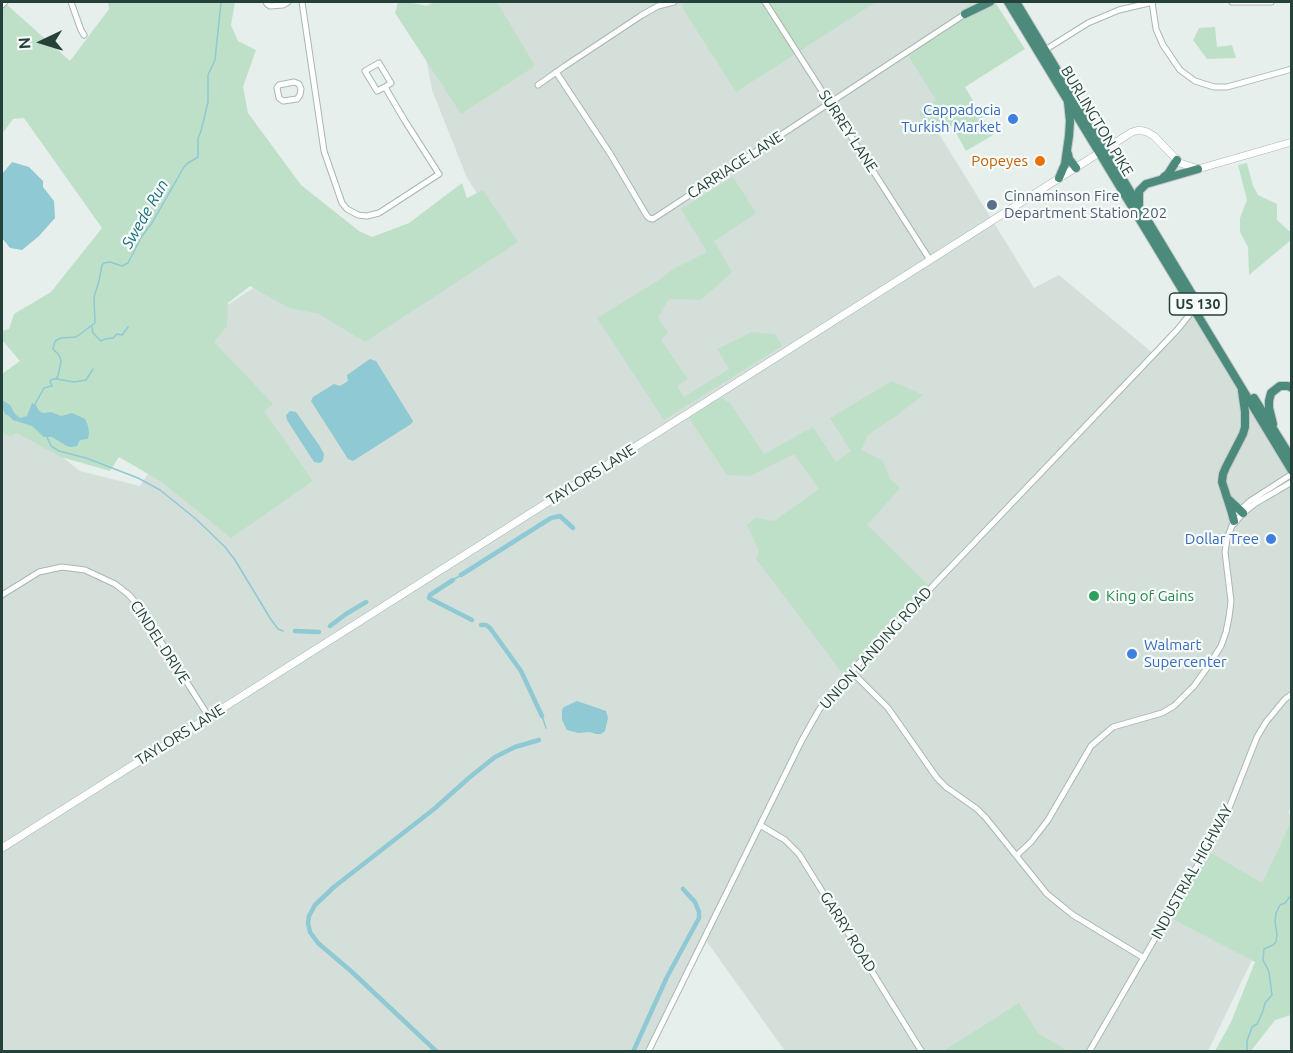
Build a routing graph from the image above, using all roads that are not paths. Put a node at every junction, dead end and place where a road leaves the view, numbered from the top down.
1 (5, 2) edge
2 (71, 2) edge
3 (266, 2) edge
4 (288, 2) edge
5 (302, 2) edge
6 (674, 2) edge
7 (765, 2) edge
8 (980, 2) edge
9 (990, 2) edge
10 (1010, 2) edge
11 (1153, 2) edge
12 (1232, 2) edge
13 (1271, 2) edge
14 (2, 5) edge
15 (965, 14) junction
16 (84, 34) dead end
17 (1045, 50) junction
18 (1292, 69) edge
19 (556, 72) junction
20 (538, 85) dead end
21 (315, 87) junction
22 (385, 87) junction
23 (301, 89) junction
24 (1068, 99) junction
25 (830, 103) junction
26 (1292, 142) edge
27 (1067, 151) junction
28 (1103, 151) junction
29 (1177, 160) junction
30 (1076, 168) junction
31 (1198, 170) junction
32 (1059, 178) junction
33 (1161, 179) junction
34 (1140, 207) junction
35 (930, 260) junction
36 (1195, 309) junction
37 (1241, 386) junction
38 (1292, 388) edge
39 (1276, 433) junction
40 (1292, 459) edge
41 (1292, 472) edge
42 (1292, 482) edge
43 (1226, 498) junction
44 (1241, 512) junction
45 (1232, 525) junction
46 (2, 595) edge
47 (851, 671) junction
48 (1292, 694) edge
49 (209, 717) junction
50 (760, 825) junction
51 (2, 848) edge
52 (1017, 855) junction
53 (1144, 958) junction
54 (648, 1052) edge
55 (922, 1052) edge
56 (1089, 1052) edge

1 - 14 street
2 - 16 street
3 - 4 street
5 - 21 street
6 - 19 street
7 - 25 street, SURREY LANE
8 - 15 highway
9 - 15 highway
10 - 17 highway, BURLINGTON PIKE / US 130
10 - 24 highway, BURLINGTON PIKE / US 130
11 - 17 street
11 - 18 street
12 - 13 street
15 - 25 street, CARRIAGE LANE
17 - 28 highway, BURLINGTON PIKE / US 130
19 - 20 street
19 - 25 street, CARRIAGE LANE
21 - 22 street
21 - 23 street
22 - 22 street
23 - 23 street
24 - 27 highway
24 - 28 highway, BURLINGTON PIKE / US 130
25 - 35 street, SURREY LANE
26 - 31 street
27 - 30 highway
27 - 32 highway
28 - 29 street, TAYLORS LANE
28 - 30 street, TAYLORS LANE
28 - 34 highway, BURLINGTON PIKE / US 130
28 - 36 highway, BURLINGTON PIKE / US 130
29 - 31 street
29 - 33 highway
30 - 32 street, TAYLORS LANE
31 - 33 highway
32 - 35 street, TAYLORS LANE
33 - 34 highway
34 - 39 highway, BURLINGTON PIKE / US 130
35 - 49 street, TAYLORS LANE
36 - 37 highway, BURLINGTON PIKE / US 130
36 - 47 street, UNION LANDING ROAD
37 - 41 highway, BURLINGTON PIKE / US 130
37 - 43 highway
38 - 39 highway
39 - 40 highway, BURLINGTON PIKE / US 130
41 - 44 street
42 - 44 street
43 - 44 highway
43 - 45 highway
44 - 45 street
45 - 52 street
46 - 49 street, CINDEL DRIVE
47 - 50 street, UNION LANDING ROAD
47 - 52 street
48 - 53 street, INDUSTRIAL HIGHWAY
49 - 51 street, TAYLORS LANE
50 - 54 street, UNION LANDING ROAD
50 - 55 street, GARRY ROAD
52 - 53 street
53 - 56 street, INDUSTRIAL HIGHWAY

